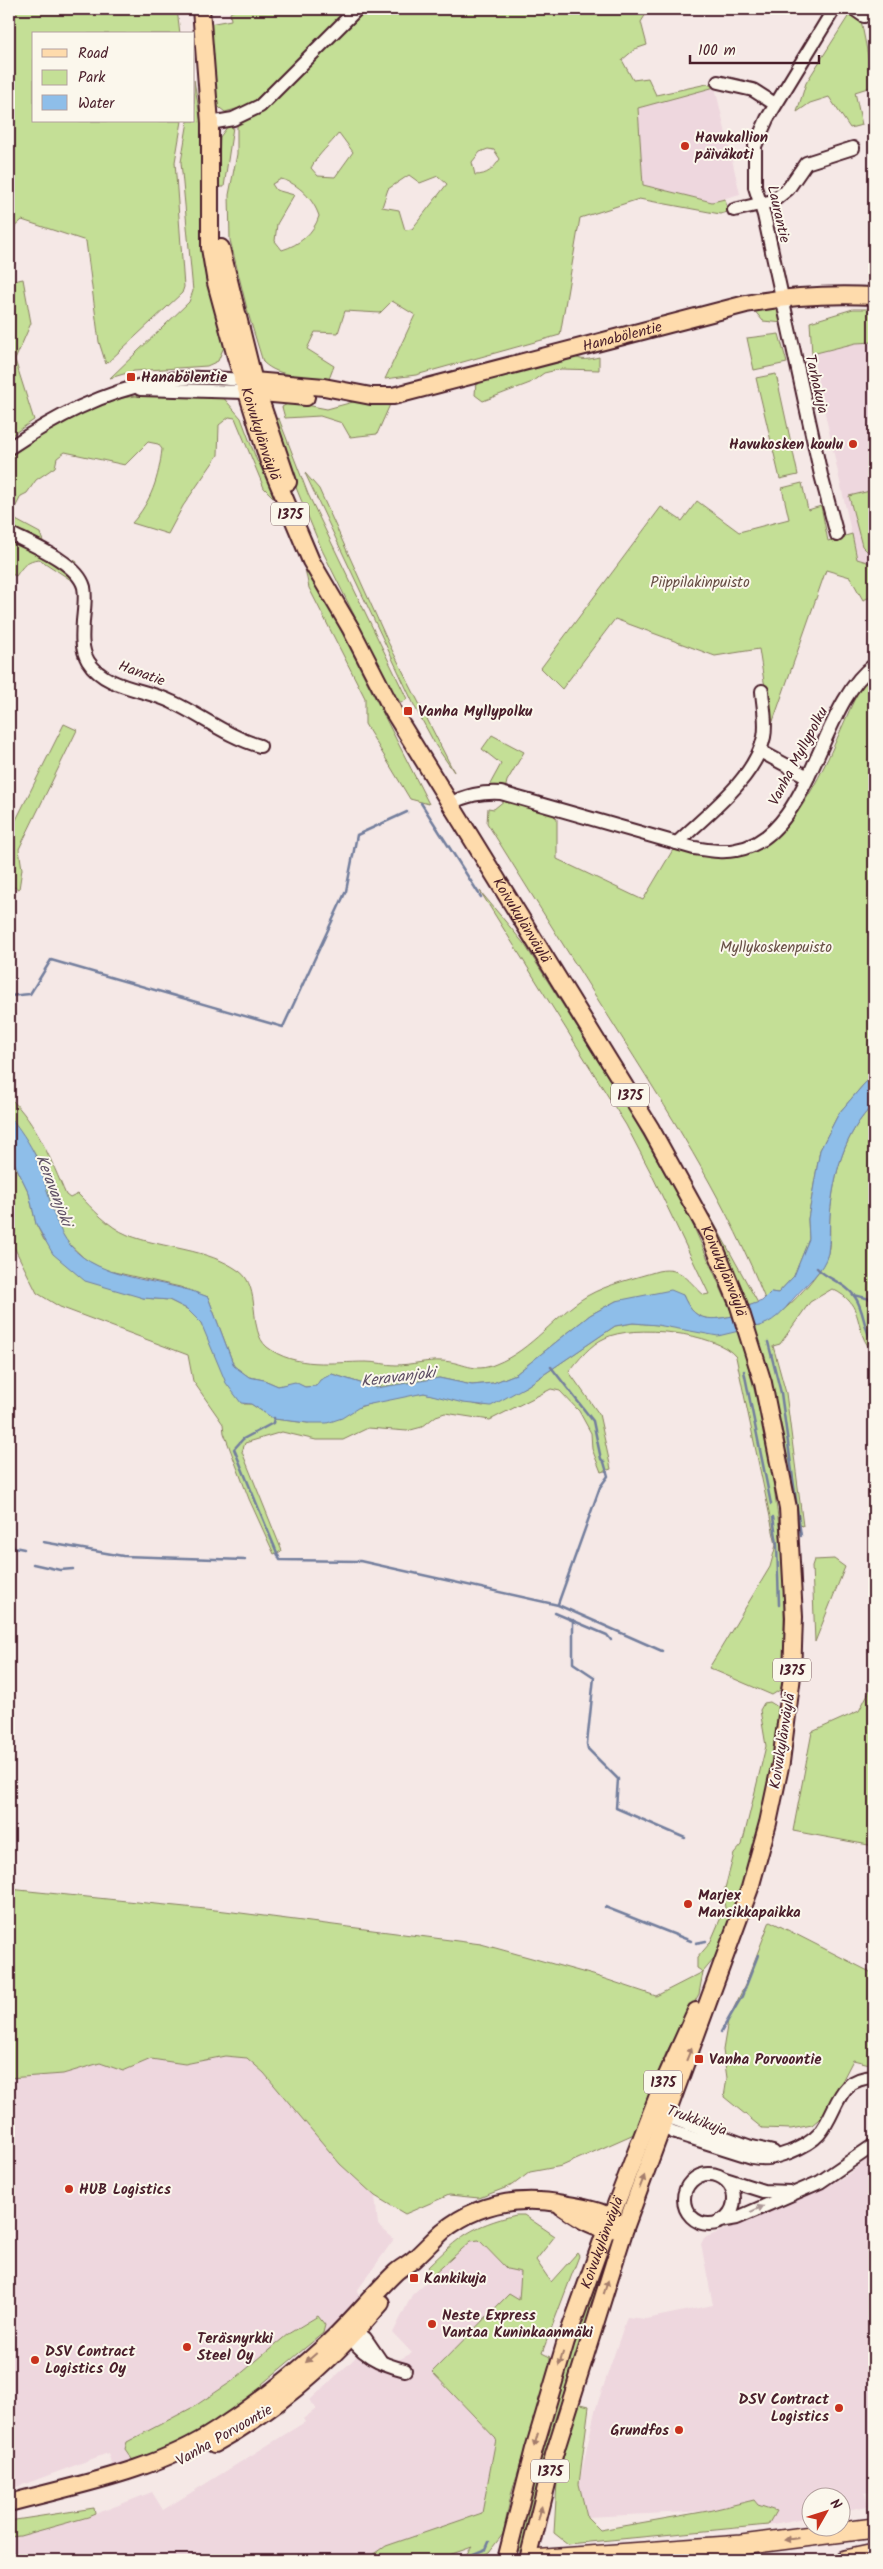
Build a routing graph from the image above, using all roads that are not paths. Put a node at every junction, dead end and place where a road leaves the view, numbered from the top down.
1 (201, 9) edge
2 (357, 9) edge
3 (834, 9) edge
4 (718, 82) dead end
5 (775, 104) junction
6 (210, 123) junction
7 (852, 148) dead end
8 (761, 204) junction
9 (734, 210) dead end
10 (874, 296) edge
11 (781, 298) junction
12 (250, 387) junction
13 (9, 448) edge
14 (9, 533) edge
15 (837, 535) dead end
16 (874, 665) edge
17 (762, 692) dead end
18 (260, 746) dead end
19 (760, 751) junction
20 (808, 777) junction
21 (449, 804) junction
22 (677, 843) junction
23 (859, 2069) dead end
24 (874, 2077) edge
25 (845, 2087) junction
26 (659, 2121) junction
27 (874, 2145) edge
28 (725, 2180) junction
29 (793, 2192) junction
30 (720, 2221) junction
31 (608, 2223) junction
32 (625, 2228) junction
33 (352, 2331) junction
34 (405, 2370) dead end
35 (9, 2503) edge
36 (9, 2512) edge
37 (874, 2528) edge
38 (874, 2554) edge
39 (506, 2560) edge
40 (528, 2560) edge
41 (532, 2560) edge
42 (846, 2560) edge

1 - 6 main road, Koivukylänväylä / 1375
2 - 6 street
3 - 5 street, Laurantie
4 - 5 street
5 - 8 street, Laurantie
6 - 12 main road, Koivukylänväylä / 1375
7 - 8 street
8 - 9 street
8 - 11 street, Laurantie
10 - 11 main road, Hanabölentie
11 - 12 main road, Hanabölentie
11 - 15 street, Tarhakuja
12 - 13 street
12 - 21 main road, Koivukylänväylä / 1375
14 - 18 street, Hanatie
16 - 20 street, Vanha Myllypolku
17 - 19 street
19 - 20 street
19 - 22 street
20 - 22 street, Vanha Myllypolku
21 - 22 street, Vanha Myllypolku
21 - 26 main road, Koivukylänväylä / 1375
23 - 25 street, Trukkikuja
24 - 25 street
25 - 26 street, Trukkikuja
26 - 31 main road, Koivukylänväylä / 1375
32 -> 26 main road, Koivukylänväylä / 1375
27 - 29 street
28 - 29 street
28 - 30 street
28 - 30 street
30 -> 29 street
31 - 32 main road, Vanha Porvoontie
31 - 33 main road, Vanha Porvoontie
31 -> 39 main road, Koivukylänväylä / 1375
40 -> 32 main road, Koivukylänväylä / 1375
33 - 34 street
33 -> 35 main road, Vanha Porvoontie
33 - 36 main road, Vanha Porvoontie
37 -> 41 highway
38 - 42 highway

